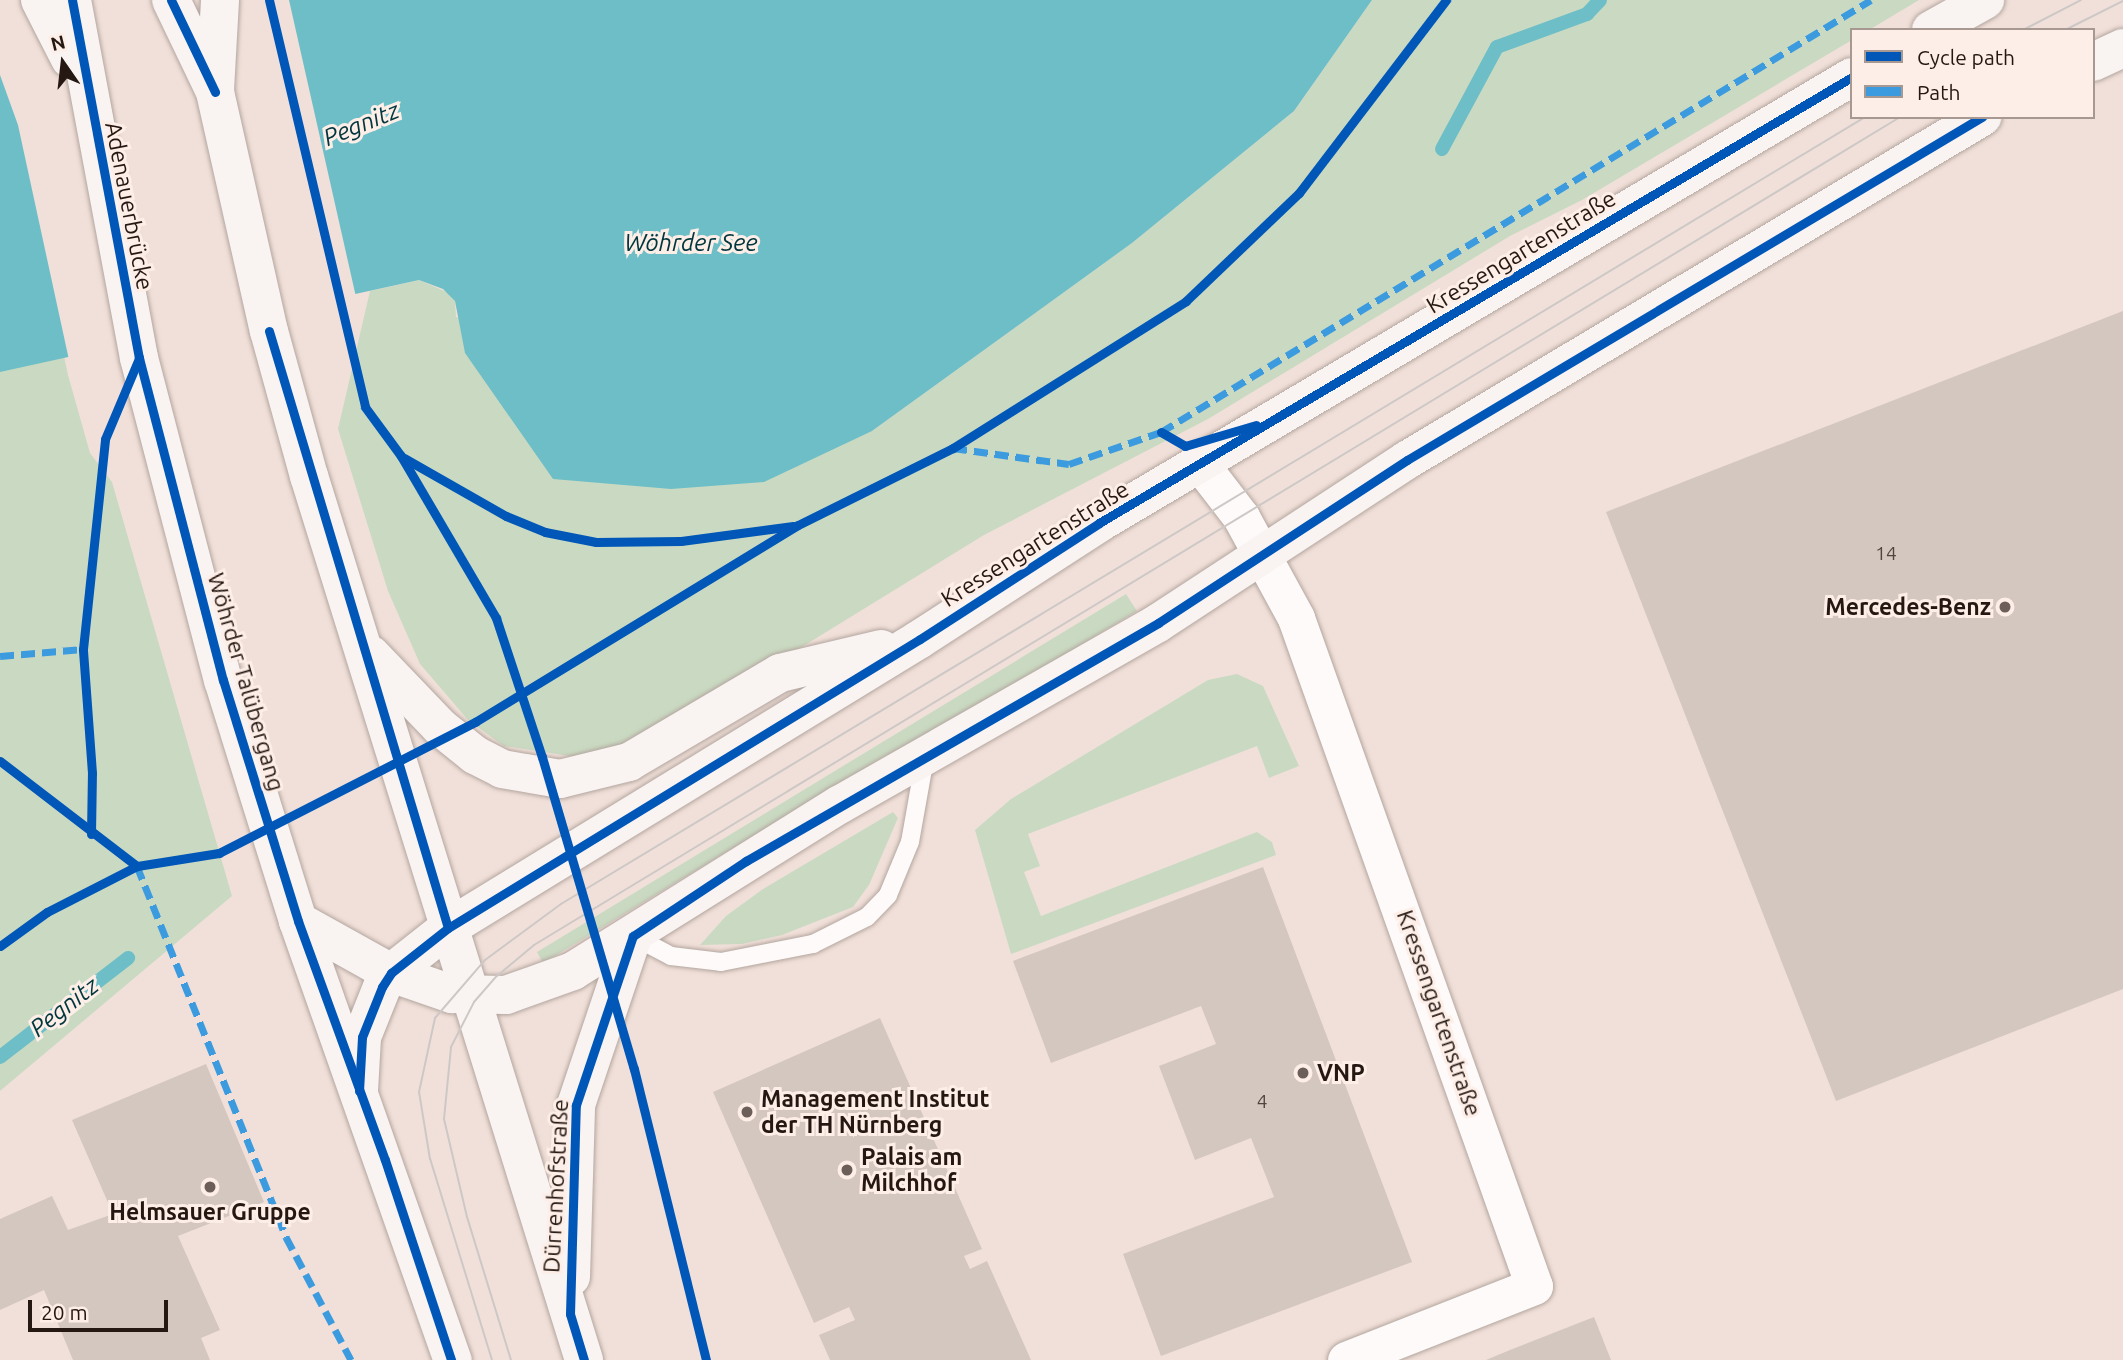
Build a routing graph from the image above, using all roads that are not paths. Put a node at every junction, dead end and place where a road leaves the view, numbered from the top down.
1 (171, 0) edge
2 (220, 0) edge
3 (1985, 0) edge
4 (60, 11) edge
5 (1935, 28) edge
6 (2123, 48) edge
7 (2095, 61) edge
8 (1850, 78) edge
9 (215, 92) junction
10 (1979, 119) edge
11 (139, 358) joint
12 (1201, 465) junction
13 (1264, 555) junction
14 (920, 639) junction
15 (366, 649) junction
16 (925, 757) junction
17 (298, 921) junction
18 (448, 928) junction
19 (633, 936) junction
20 (391, 974) junction
21 (472, 995) junction
22 (359, 1091) junction
23 (570, 1314) junction
24 (452, 1358) edge
25 (584, 1360) edge
26 (1346, 1360) edge

1 - 9 main road
2 - 9 main road
3 - 5 main road
4 - 11 main road, Adenauerbrücke
6 - 7 main road
8 - 12 main road, Kressengartenstraße
9 - 15 main road
10 - 13 main road
11 - 17 main road, Wöhrder Talübergang
12 - 13 street, Kressengartenstraße
12 - 14 main road, Kressengartenstraße
13 - 16 main road
13 - 26 street, Kressengartenstraße
14 - 15 main road, Kressengartenstraße
14 - 18 main road, Kressengartenstraße
15 - 18 main road
16 - 19 main road
16 - 19 lane
17 - 20 main road
17 - 22 main road, Wöhrder Talübergang
18 - 20 main road, Kressengartenstraße
18 - 21 main road, Dürrenhofstraße
19 - 21 main road
19 - 23 main road, Dürrenhofstraße
20 - 21 main road
20 - 22 main road, Kressengartenstraße
21 - 23 main road, Dürrenhofstraße
22 - 24 main road
23 - 25 main road, Dürrenhofstraße

